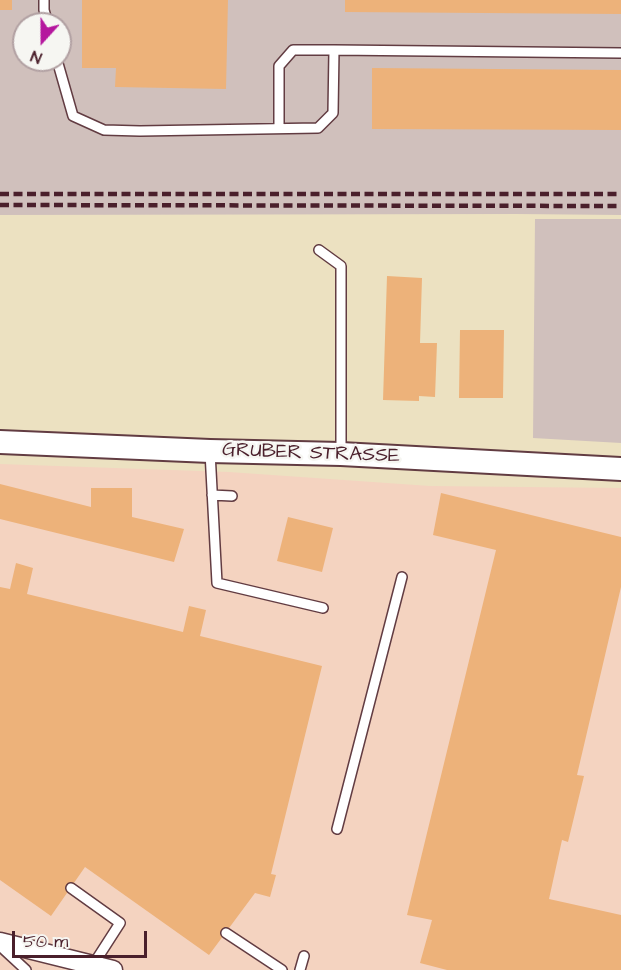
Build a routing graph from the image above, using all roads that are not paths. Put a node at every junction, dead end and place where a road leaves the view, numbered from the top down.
1 (334, 50) junction
2 (621, 53) edge
3 (60, 72) edge
4 (279, 128) junction
5 (319, 250) dead end
6 (0, 442) edge
7 (210, 451) junction
8 (341, 454) junction
9 (621, 469) edge
10 (212, 495) junction
11 (232, 496) dead end
12 (402, 577) dead end
13 (323, 608) dead end
14 (337, 828) dead end
15 (70, 888) dead end
16 (226, 933) dead end
17 (0, 944) edge
18 (304, 956) dead end
19 (93, 965) junction
20 (26, 970) edge
21 (113, 970) edge
22 (282, 970) edge
23 (300, 970) edge

1 - 2 lane
1 - 4 lane
1 - 4 lane
3 - 4 lane
5 - 8 lane
6 - 7 street, GRUBER STRASSE
7 - 8 street, GRUBER STRASSE
7 - 10 lane
8 - 9 street, GRUBER STRASSE
10 - 11 lane
10 - 13 lane
12 - 14 lane
15 - 19 lane
16 - 22 lane
17 - 19 street
17 - 20 lane
18 - 23 lane
19 - 21 street

